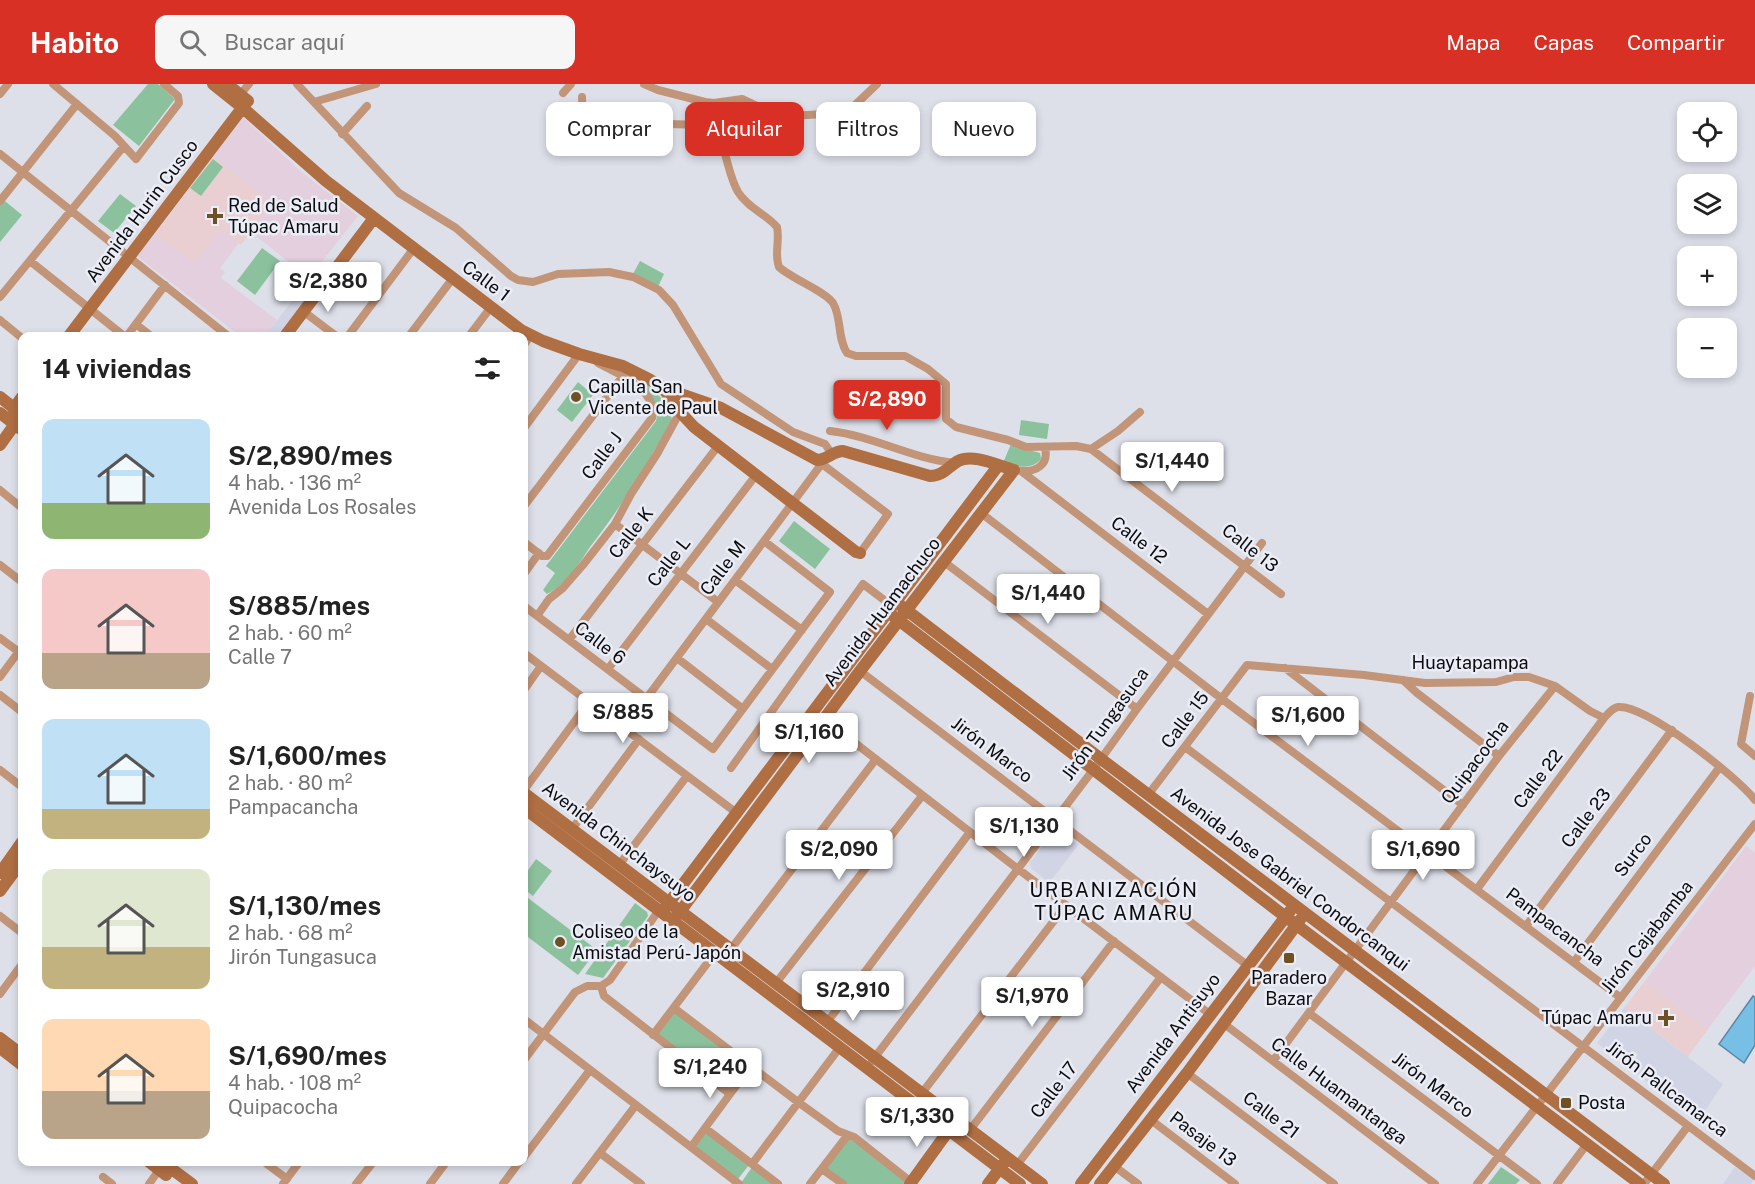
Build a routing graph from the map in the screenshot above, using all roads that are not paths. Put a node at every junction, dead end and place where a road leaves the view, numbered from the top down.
1 (8, 84) edge
2 (53, 84) edge
3 (164, 84) edge
4 (213, 84) edge
5 (227, 84) edge
6 (249, 84) edge
7 (297, 84) edge
8 (376, 84) edge
9 (571, 84) edge
10 (644, 84) edge
11 (876, 84) edge
12 (563, 93) dead end
13 (0, 94) edge
14 (582, 97) dead end
15 (241, 101) junction
16 (314, 102) junction
17 (709, 102) edge
18 (721, 102) edge
19 (749, 102) edge
20 (77, 104) junction
21 (367, 106) dead end
22 (804, 115) edge
23 (685, 124) edge
24 (342, 134) junction
25 (124, 146) junction
26 (0, 154) edge
27 (726, 156) edge
28 (23, 172) junction
29 (0, 201) edge
30 (71, 210) junction
31 (374, 218) junction
32 (414, 249) junction
33 (129, 257) junction
34 (30, 261) junction
35 (453, 278) junction
36 (165, 285) junction
37 (0, 297) edge
38 (491, 307) junction
39 (89, 309) junction
40 (303, 311) junction
41 (0, 320) edge
42 (136, 324) junction
43 (72, 332) edge
44 (120, 332) edge
45 (129, 332) edge
46 (146, 332) edge
47 (222, 332) edge
48 (288, 332) edge
49 (331, 332) edge
50 (351, 332) edge
51 (412, 332) edge
52 (472, 332) edge
53 (518, 332) edge
54 (18, 335) edge
55 (528, 340) edge
56 (579, 354) junction
57 (623, 376) junction
58 (663, 388) junction
59 (0, 397) edge
60 (680, 412) junction
61 (1140, 412) dead end
62 (0, 413) edge
63 (18, 418) edge
64 (18, 419) edge
65 (18, 420) edge
66 (528, 423) edge
67 (830, 431) dead end
68 (0, 445) edge
69 (718, 446) junction
70 (1045, 448) junction
71 (1091, 449) junction
72 (827, 459) junction
73 (955, 464) junction
74 (998, 466) junction
75 (1017, 471) junction
76 (756, 475) junction
77 (0, 490) edge
78 (528, 501) edge
79 (793, 502) junction
80 (18, 505) edge
81 (981, 513) junction
82 (615, 524) junction
83 (764, 541) junction
84 (1262, 543) dead end
85 (528, 545) edge
86 (642, 545) junction
87 (860, 553) joint
88 (542, 555) junction
89 (943, 561) junction
90 (0, 564) edge
91 (1245, 565) junction
92 (528, 570) edge
93 (680, 574) junction
94 (18, 579) edge
95 (735, 580) junction
96 (1281, 594) dead end
97 (718, 602) junction
98 (528, 609) edge
99 (896, 610) junction
100 (1208, 614) junction
101 (537, 616) junction
102 (706, 619) junction
103 (802, 630) junction
104 (0, 638) edge
105 (569, 640) junction
106 (18, 647) edge
107 (18, 653) edge
108 (528, 655) edge
109 (676, 658) junction
110 (1173, 661) junction
111 (1247, 665) joint
112 (541, 666) junction
113 (1284, 668) junction
114 (608, 669) junction
115 (772, 669) junction
116 (860, 671) junction
117 (0, 677) edge
118 (1403, 680) junction
119 (528, 684) edge
120 (1555, 686) junction
121 (0, 695) edge
122 (1750, 696) dead end
123 (646, 699) junction
124 (1222, 699) junction
125 (589, 702) junction
126 (18, 709) edge
127 (743, 709) junction
128 (1137, 709) junction
129 (1604, 718) junction
130 (824, 719) junction
131 (1672, 730) junction
132 (639, 739) junction
133 (1185, 747) junction
134 (1499, 756) junction
135 (1755, 756) edge
136 (876, 759) junction
137 (1101, 759) junction
138 (731, 768) dead end
139 (1719, 768) junction
140 (0, 770) edge
141 (1093, 770) junction
142 (687, 776) junction
143 (18, 784) edge
144 (528, 786) edge
145 (528, 794) edge
146 (1148, 795) junction
147 (922, 796) junction
148 (1755, 800) edge
149 (1463, 804) junction
150 (528, 811) edge
151 (738, 814) junction
152 (1055, 819) junction
153 (1755, 824) edge
154 (572, 829) junction
155 (970, 832) junction
156 (18, 848) edge
157 (1427, 853) junction
158 (619, 865) junction
159 (18, 866) edge
160 (1017, 869) junction
161 (0, 873) edge
162 (1477, 889) junction
163 (0, 891) edge
164 (1391, 902) junction
165 (1066, 905) junction
166 (1294, 905) junction
167 (663, 908) junction
168 (1305, 913) junction
169 (0, 916) edge
170 (677, 916) junction
171 (1285, 917) junction
172 (1296, 925) junction
173 (1526, 926) junction
174 (18, 930) edge
175 (1114, 941) junction
176 (731, 949) junction
177 (1356, 950) junction
178 (715, 953) junction
179 (1346, 962) junction
180 (1574, 962) junction
181 (1247, 965) junction
182 (18, 976) edge
183 (1161, 977) junction
184 (776, 983) junction
185 (601, 986) junction
186 (0, 994) edge
187 (1622, 998) junction
188 (674, 1008) junction
189 (1309, 1013) junction
190 (1211, 1015) junction
191 (828, 1021) junction
192 (528, 1023) edge
193 (1223, 1023) junction
194 (543, 1034) junction
195 (653, 1035) junction
196 (0, 1038) edge
197 (840, 1047) junction
198 (1584, 1047) junction
199 (0, 1048) edge
200 (18, 1052) edge
201 (528, 1055) edge
202 (875, 1058) junction
203 (1273, 1061) junction
204 (18, 1062) edge
205 (750, 1067) junction
206 (867, 1068) junction
207 (590, 1070) junction
208 (1187, 1073) junction
209 (730, 1094) junction
210 (922, 1094) junction
211 (1546, 1095) junction
212 (798, 1102) junction
213 (636, 1105) junction
214 (1537, 1107) junction
215 (1151, 1120) junction
216 (1688, 1126) junction
217 (705, 1128) junction
218 (949, 1130) junction
219 (970, 1130) junction
220 (847, 1136) junction
221 (1587, 1144) junction
222 (691, 1147) junction
223 (528, 1152) edge
224 (600, 1153) junction
225 (1499, 1156) junction
226 (1013, 1162) junction
227 (752, 1164) junction
228 (159, 1166) edge
229 (161, 1166) edge
230 (162, 1166) edge
231 (268, 1166) edge
232 (296, 1166) edge
233 (370, 1166) edge
234 (443, 1166) edge
235 (516, 1166) edge
236 (1114, 1166) junction
237 (822, 1169) junction
238 (1000, 1169) junction
239 (1755, 1176) edge
240 (103, 1177) dead end
241 (285, 1181) edge
242 (1424, 1181) edge
243 (1641, 1181) edge
244 (910, 1183) edge
245 (112, 1184) edge
246 (148, 1184) edge
247 (178, 1184) edge
248 (192, 1184) edge
249 (356, 1184) edge
250 (430, 1184) edge
251 (503, 1184) edge
252 (576, 1184) edge
253 (641, 1184) edge
254 (739, 1184) edge
255 (778, 1184) edge
256 (810, 1184) edge
257 (843, 1184) edge
258 (988, 1184) edge
259 (1020, 1184) edge
260 (1042, 1184) edge
261 (1081, 1184) edge
262 (1100, 1184) edge
263 (1138, 1184) edge
264 (1235, 1184) edge
265 (1334, 1184) edge
266 (1435, 1184) edge
267 (1477, 1184) edge
268 (1537, 1184) edge
269 (1557, 1184) edge
270 (1664, 1184) edge

1 - 13 street
2 - 20 street
3 - 25 street
4 - 15 street, Calle 1
5 - 15 street, Calle 1
6 - 15 street
7 - 16 street
8 - 16 street
9 - 12 street
10 - 17 street
11 - 22 street
14 - 23 street
15 - 31 street, Calle 1
15 - 33 street, Avenida Hurin Cusco
16 - 24 street
18 - 19 street
20 - 25 street
20 - 28 street
21 - 24 street
24 - 72 street
25 - 30 street
26 - 28 street
27 - 70 street
28 - 29 street
28 - 30 street
30 - 33 street
30 - 34 street
31 - 32 street, Calle 1
31 - 40 street
32 - 35 street, Calle 1
32 - 50 street
33 - 36 street
33 - 39 street, Avenida Hurin Cusco
34 - 37 street
34 - 39 street
35 - 38 street, Calle 1
35 - 51 street
36 - 42 street
36 - 47 street
38 - 52 street
38 - 53 street, Calle 1
39 - 43 street, Avenida Hurin Cusco
39 - 44 street
40 - 48 street
40 - 49 street
41 - 54 street
42 - 45 street
42 - 46 street
55 - 56 street, Calle 1
56 - 57 street
56 - 58 street, Calle 1
56 - 66 street
57 - 78 street
57 - 88 street, Calle J
58 - 60 street, Calle 1
58 - 72 street, Calle 1
59 - 63 street
60 - 69 street, Calle 1
60 - 82 street
61 - 71 street
62 - 64 street
65 - 68 street
67 - 73 street
69 - 76 street, Calle 1
69 - 86 street, Calle K
70 - 71 street
70 - 75 street
71 - 91 street, Calle 13
72 - 73 street, Calle 1
72 - 79 street, Calle M
72 - 87 street
73 - 74 street, Calle 1
74 - 75 street, Calle 1
74 - 99 street, Avenida Huamachuco
75 - 81 street, Avenida Huamachuco
75 - 100 street, Calle 12
76 - 79 street, Calle 1
76 - 93 street, Calle L
77 - 80 street
79 - 83 street, Calle M
79 - 87 street, Calle 1
81 - 89 street, Avenida Huamachuco
81 - 110 street, Pampacancha
82 - 86 street
82 - 101 street
83 - 95 street, Calle M
83 - 103 street
84 - 91 street, Jirón Tungasuca
85 - 88 street
86 - 93 street
86 - 105 street, Calle K
88 - 92 street
89 - 99 street, Avenida Huamachuco
89 - 128 street
90 - 94 street
91 - 96 street, Calle 13
91 - 100 street, Jirón Tungasuca
93 - 97 street
93 - 114 street, Calle L
95 - 97 street, Calle M
95 - 103 street
97 - 102 street, Calle M
98 - 101 street, Calle 6
99 - 116 street, Avenida Huamachuco
99 - 137 street, Avenida Jose Gabriel Condorcanqui
99 - 138 street
99 - 141 street, Avenida Jose Gabriel Condorcanqui
99 - 151 street, Avenida Huamachuco
100 - 110 street, Jirón Tungasuca
101 - 105 street, Calle 6
102 - 109 street, Calle M
102 - 115 street
103 - 115 street
104 - 106 street
105 - 114 street, Calle 6
107 - 117 street
108 - 112 street
109 - 123 street, Calle M
109 - 127 street
110 - 124 street, Pampacancha
110 - 128 street, Jirón Tungasuca
111 - 113 street, Huaytapampa
111 - 124 street, Calle 15
112 - 119 street
112 - 125 street
113 - 118 street, Huaytapampa
113 - 149 street
114 - 123 street, Calle 6
115 - 127 street
116 - 130 street, Avenida Huamachuco
116 - 152 street, Jirón Marco
118 - 120 street, Huaytapampa
118 - 134 street
120 - 129 street, Huaytapampa
120 - 134 street, Quipacocha
121 - 126 street
122 - 135 street
123 - 127 street, Calle 6
124 - 133 street, Calle 15
124 - 157 street, Pampacancha
125 - 132 street
125 - 144 street
128 - 137 street, Jirón Tungasuca
129 - 131 street
129 - 162 street, Calle 22
130 - 136 street
130 - 170 street, Avenida Huamachuco
131 - 139 street
131 - 173 street, Calle 23
132 - 142 street
132 - 154 street
133 - 146 street, Calle 15
133 - 164 street, Jirón Pallcamarca
134 - 149 street, Quipacocha
136 - 147 street
136 - 176 street
137 - 141 street, Jirón Tungasuca
137 - 146 street, Avenida Jose Gabriel Condorcanqui
139 - 148 street
139 - 180 street, Surco
140 - 143 street
141 - 152 street, Jirón Tungasuca
141 - 171 street, Avenida Jose Gabriel Condorcanqui
142 - 151 street
142 - 158 street
145 - 154 street, Avenida Chinchaysuyo
146 - 166 street, Avenida Jose Gabriel Condorcanqui
147 - 155 street
147 - 184 street
149 - 157 street, Quipacocha
150 - 167 street, Avenida Chinchaysuyo
151 - 167 street, Avenida Huamachuco
152 - 160 street, Jirón Tungasuca
152 - 181 street, Jirón Marco
153 - 187 street, Jirón Cajabamba
154 - 158 street, Avenida Chinchaysuyo
155 - 160 street
155 - 191 street
156 - 161 street
157 - 162 street, Pampacancha
157 - 164 street, Quipacocha
158 - 167 street, Avenida Chinchaysuyo
159 - 163 street
160 - 165 street
160 - 202 street, Jirón Tungasuca
162 - 173 street, Pampacancha
164 - 177 street, Quipacocha
164 - 198 street, Jirón Pallcamarca
165 - 175 street
165 - 210 street
166 - 168 street, Avenida Jose Gabriel Condorcanqui
166 - 171 street, Avenida Antisuyo
167 - 170 street, Avenida Chinchaysuyo
167 - 185 street
168 - 172 street, Avenida Antisuyo
168 - 177 street, Avenida Jose Gabriel Condorcanqui
169 - 174 street
170 - 176 street, Avenida Chinchaysuyo
170 - 178 street, Avenida Chinchaysuyo
171 - 172 street, Avenida Jose Gabriel Condorcanqui
171 - 181 street, Avenida Antisuyo
172 - 179 street, Avenida Jose Gabriel Condorcanqui
172 - 193 street, Avenida Antisuyo
173 - 180 street, Pampacancha
175 - 183 street
175 - 219 street
176 - 184 street, Avenida Chinchaysuyo
177 - 179 street, Quipacocha
177 - 211 street, Avenida Jose Gabriel Condorcanqui
178 - 188 street
178 - 197 street, Avenida Chinchaysuyo
179 - 189 street, Quipacocha
179 - 214 street, Avenida Jose Gabriel Condorcanqui
180 - 187 street, Pampacancha
181 - 190 street, Avenida Antisuyo
182 - 186 street
183 - 190 street
183 - 226 street, Calle 17
184 - 191 street, Avenida Chinchaysuyo
185 - 194 street
185 - 195 street
187 - 198 street, Jirón Cajabamba
188 - 195 street
188 - 205 street
189 - 203 street, Quipacocha
189 - 225 street, Jirón Marco
190 - 261 street, Avenida Antisuyo
191 - 202 street, Avenida Chinchaysuyo
192 - 194 street
193 - 203 street, Calle Huamantanga
193 - 208 street, Avenida Antisuyo
194 - 201 street
194 - 207 street
195 - 209 street
196 - 200 street
197 - 206 street, Avenida Chinchaysuyo
197 - 212 street
198 - 211 street, Jirón Cajabamba
198 - 216 street, Jirón Pallcamarca
199 - 204 street
202 - 206 street, Jirón Tungasuca
202 - 210 street, Avenida Chinchaysuyo
203 - 242 street, Calle Huamantanga
205 - 209 street
205 - 212 street
206 - 218 street, Avenida Chinchaysuyo
207 - 213 street
207 - 223 street
208 - 215 street, Avenida Antisuyo
208 - 265 street, Calle 21
209 - 217 street
210 - 219 street, Avenida Chinchaysuyo
211 - 214 street, Jirón Cajabamba
211 - 243 street, Avenida Jose Gabriel Condorcanqui
212 - 220 street
212 - 227 street
213 - 222 street
213 - 224 street
214 - 221 street, Avenida Jose Gabriel Condorcanqui
214 - 225 street, Jirón Cajabamba
215 - 236 street, Avenida Antisuyo
215 - 264 street, Pasaje 13
216 - 239 street, Jirón Pallcamarca
216 - 243 street
217 - 222 street
217 - 227 street
218 - 238 street, Avenida Chinchaysuyo
218 - 244 street
219 - 226 street, Avenida Chinchaysuyo
220 - 237 street
220 - 244 street
221 - 243 street, Avenida Jose Gabriel Condorcanqui
221 - 269 street
222 - 254 street
224 - 252 street
224 - 253 street
225 - 267 street, Jirón Cajabamba
225 - 268 street, Jirón Marco
226 - 238 street
226 - 260 street
227 - 255 street
228 - 246 street
229 - 247 street
230 - 248 street
231 - 241 street
232 - 241 street
233 - 249 street
234 - 250 street
235 - 251 street
236 - 262 street, Avenida Antisuyo
236 - 263 street
237 - 256 street
237 - 257 street
238 - 258 street
238 - 259 street
240 - 245 street
242 - 266 street, Calle Huamantanga
243 - 270 street, Avenida Jose Gabriel Condorcanqui

